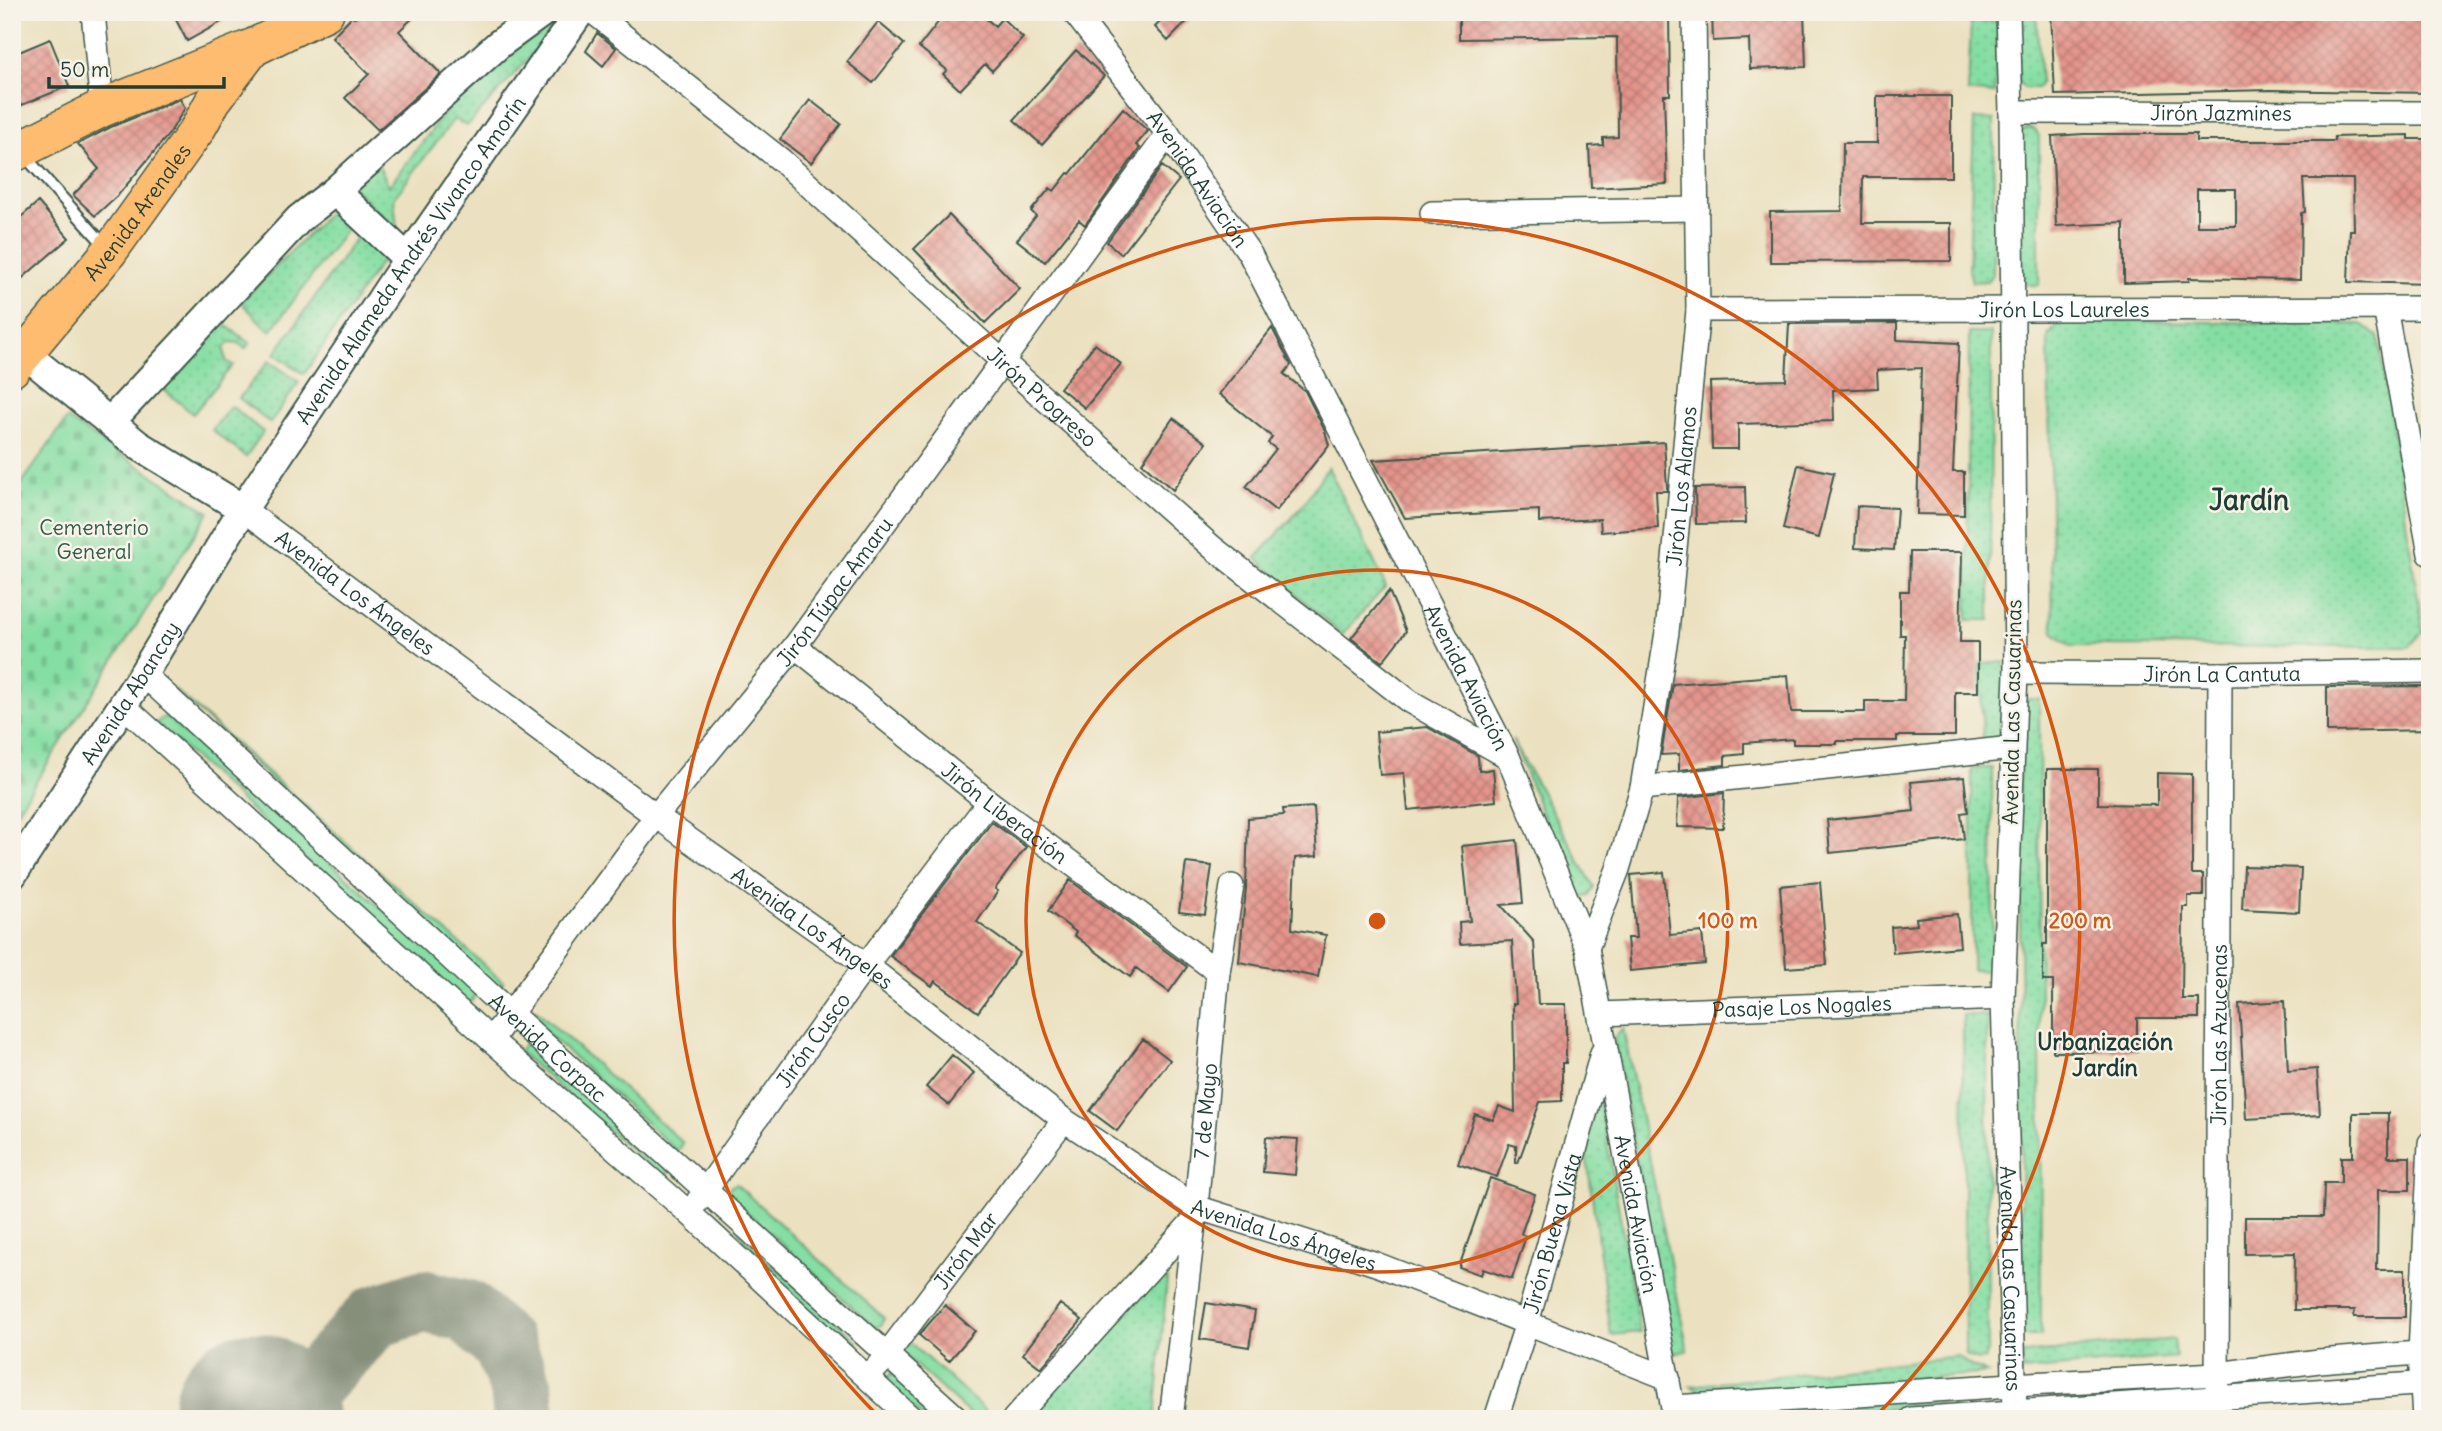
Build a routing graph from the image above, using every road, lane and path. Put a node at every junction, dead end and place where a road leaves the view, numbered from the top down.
1 (93, 12) edge
2 (324, 12) edge
3 (543, 12) edge
4 (580, 12) edge
5 (593, 12) edge
6 (1074, 12) edge
7 (1694, 12) edge
8 (2008, 12) edge
9 (254, 47) junction
10 (102, 108) junction
11 (2011, 112) junction
12 (2430, 113) edge
13 (1168, 134) junction
14 (16, 152) edge
15 (335, 191) junction
16 (1697, 209) junction
17 (1432, 213) dead end
18 (110, 251) junction
19 (408, 259) junction
20 (2385, 308) junction
21 (2430, 309) edge
22 (1698, 310) junction
23 (2012, 311) junction
24 (18, 361) edge
25 (1002, 361) junction
26 (111, 421) junction
27 (243, 509) junction
28 (2430, 554) edge
29 (795, 646) junction
30 (2430, 671) edge
31 (2016, 673) junction
32 (143, 674) junction
33 (2220, 674) junction
34 (123, 705) junction
35 (2012, 748) junction
36 (1508, 757) junction
37 (1642, 788) junction
38 (989, 802) junction
39 (656, 816) junction
40 (12, 875) edge
41 (1232, 886) dead end
42 (1587, 947) junction
43 (866, 965) junction
44 (1219, 972) junction
45 (2003, 998) junction
46 (511, 1014) junction
47 (1601, 1014) junction
48 (491, 1040) junction
49 (1604, 1046) junction
50 (1064, 1120) junction
51 (2430, 1143) edge
52 (706, 1190) junction
53 (689, 1213) junction
54 (1194, 1214) junction
55 (1527, 1324) junction
56 (2425, 1352) edge
57 (887, 1354) junction
58 (1668, 1378) junction
59 (868, 1379) junction
60 (2426, 1384) edge
61 (2012, 1385) junction
62 (2217, 1385) junction
63 (2015, 1411) junction
64 (1675, 1413) edge
65 (912, 1419) edge
66 (958, 1419) edge
67 (1014, 1419) edge
68 (1171, 1419) edge
69 (1496, 1419) edge
70 (1911, 1419) edge
71 (2424, 1419) edge

1 - 10 street
2 - 9 highway
3 - 15 street
4 - 19 street, Avenida Alameda Andrés Vivanco Amorín
5 - 25 street, Jirón Progreso
6 - 13 street, Avenida Aviación
7 - 16 street, Jirón Los Alamos
8 - 11 street, Avenida Las Casuarinas
9 - 10 highway
9 - 18 main road, Avenida Arenales
10 - 14 highway
11 - 12 street, Jirón Jazmines
11 - 23 street, Avenida Las Casuarinas
13 - 25 street, Jirón Túpac Amaru
13 - 36 street, Avenida Aviación
14 - 18 lane
15 - 19 street
15 - 26 street
16 - 17 street
16 - 22 street, Jirón Los Alamos
18 - 24 main road, Avenida Arenales
19 - 27 street, Avenida Alameda Andrés Vivanco Amorín
20 - 21 street, Jirón Los Laureles
20 - 23 street, Jirón Los Laureles
20 - 28 street
22 - 23 street, Jirón Los Laureles
22 - 37 street, Jirón Los Alamos
23 - 31 street, Avenida Las Casuarinas
24 - 26 street, Avenida Los Ángeles
25 - 29 street, Jirón Túpac Amaru
25 - 36 street, Jirón Progreso
26 - 27 street, Avenida Los Ángeles
27 - 32 street, Avenida Abancay
27 - 39 street, Avenida Los Ángeles
29 - 38 street, Jirón Liberación
29 - 39 street, Jirón Túpac Amaru
30 - 33 street, Jirón La Cantuta
31 - 33 street, Jirón La Cantuta
31 - 35 street, Avenida Las Casuarinas
32 - 34 street, Avenida Abancay
32 - 46 street, Avenida Corpac
33 - 62 street, Jirón Las Azucenas
34 - 40 street, Avenida Abancay
34 - 48 street, Avenida Corpac
35 - 37 street
35 - 45 street, Avenida Las Casuarinas
36 - 42 street, Avenida Aviación
37 - 42 street, Jirón Los Alamos
38 - 43 street, Jirón Cusco
38 - 44 street, Jirón Liberación
39 - 43 street, Avenida Los Ángeles
39 - 46 street, Jirón Túpac Amaru
41 - 44 street, 7 de Mayo
42 - 47 street, Avenida Aviación
43 - 50 street, Avenida Los Ángeles
43 - 52 street, Jirón Cusco
44 - 54 street, 7 de Mayo
45 - 47 street, Pasaje Los Nogales
45 - 61 street, Avenida Las Casuarinas
46 - 48 street, Jirón Túpac Amaru
46 - 52 street, Avenida Corpac
47 - 49 street, Avenida Aviación
48 - 53 street, Avenida Corpac
49 - 55 street, Jirón Buena Vista
49 - 58 street, Avenida Aviación
50 - 54 street, Avenida Los Ángeles
50 - 57 street, Jirón Mar
51 - 56 street
52 - 53 street, Jirón Cusco
52 - 57 street, Avenida Corpac
53 - 59 street, Avenida Corpac
54 - 55 street, Avenida Los Ángeles
54 - 67 street
54 - 68 street, 7 de Mayo
55 - 58 street, Avenida Los Ángeles
55 - 69 street, Jirón Buena Vista
56 - 60 street
56 - 62 street
57 - 59 street, Jirón Mar
57 - 66 street, Avenida Corpac
58 - 64 street, Avenida Aviación
59 - 65 street, Avenida Corpac
60 - 62 street
60 - 71 street
61 - 62 street
61 - 63 street, Avenida Las Casuarinas
61 - 64 street
62 - 63 street
63 - 70 street

